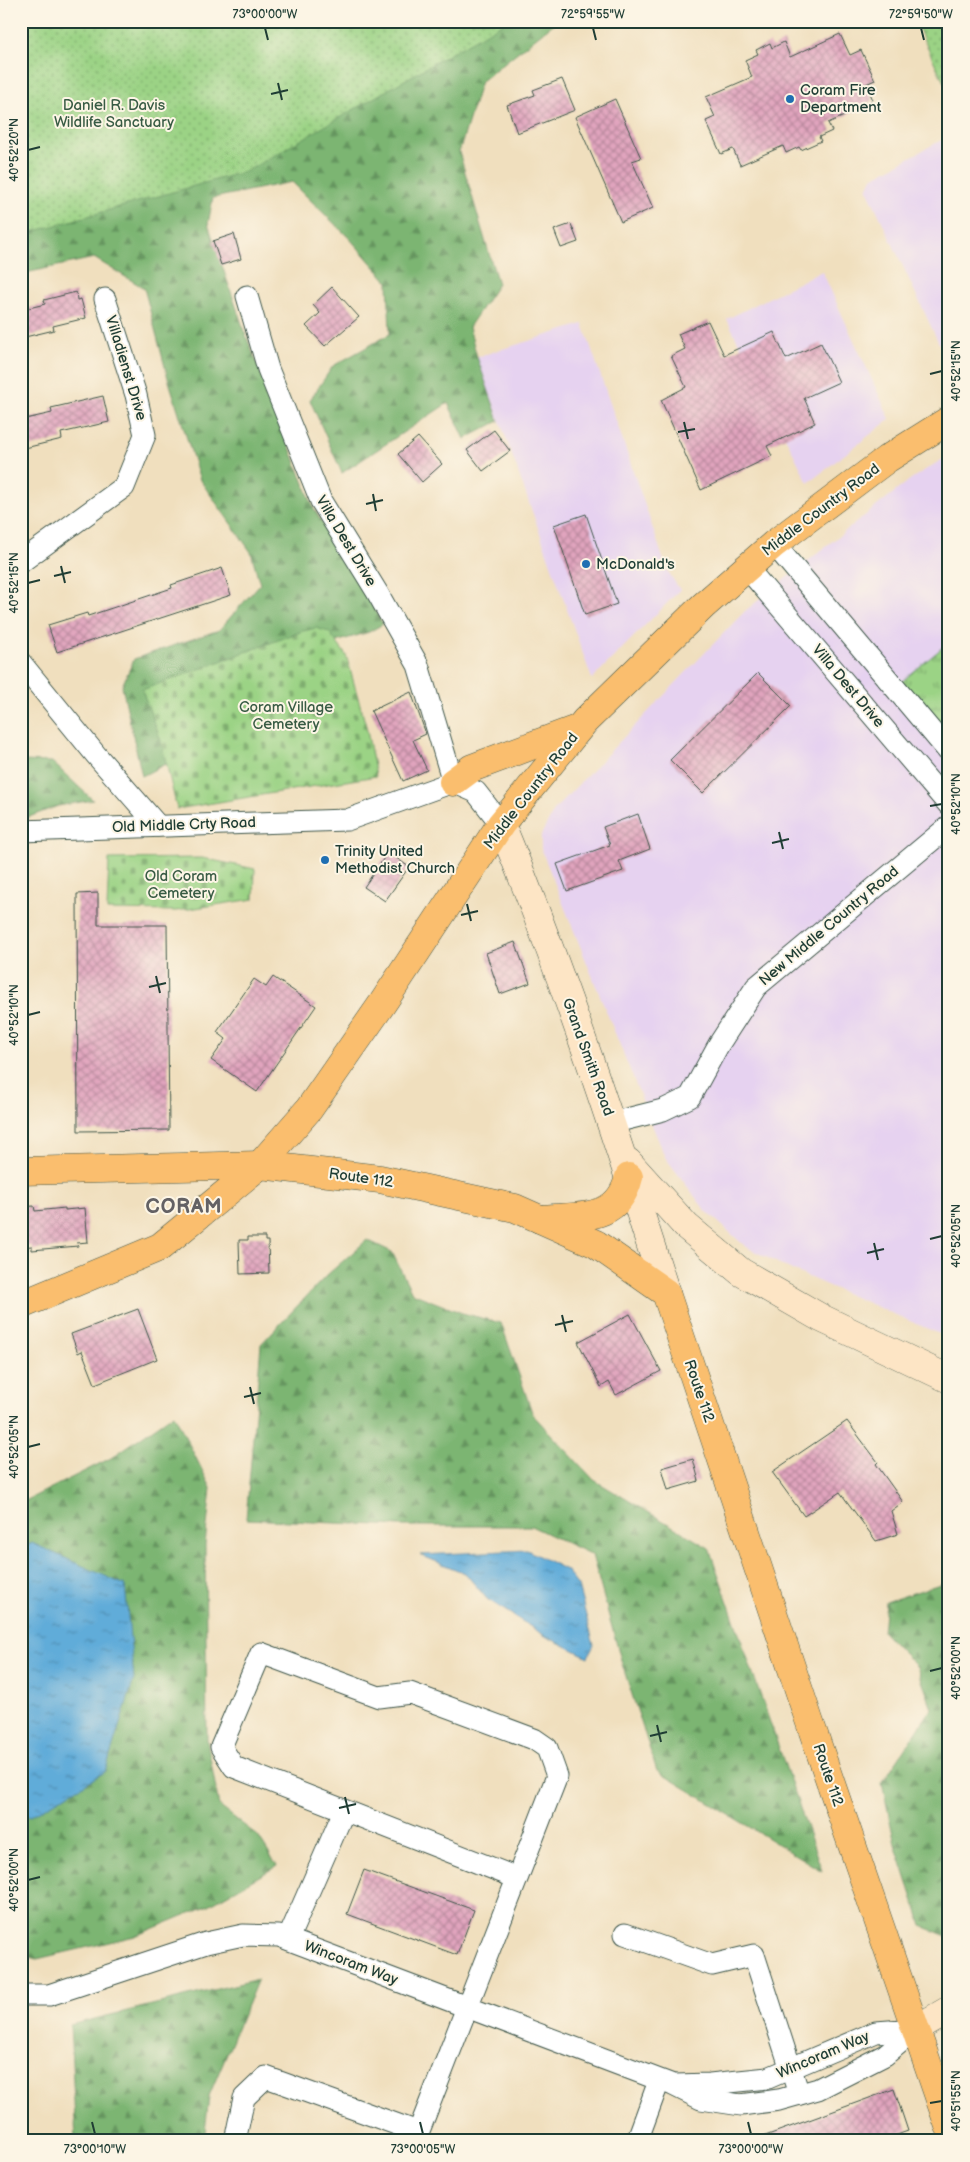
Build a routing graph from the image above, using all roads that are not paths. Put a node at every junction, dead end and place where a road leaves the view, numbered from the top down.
1 (247, 296) dead end
2 (105, 299) dead end
3 (949, 420) edge
4 (774, 544) junction
5 (21, 562) edge
6 (747, 568) junction
7 (21, 662) edge
8 (579, 728) junction
9 (949, 752) edge
10 (453, 782) junction
11 (949, 805) edge
12 (501, 824) junction
13 (158, 826) junction
14 (949, 826) edge
15 (21, 831) edge
16 (612, 1123) junction
17 (260, 1165) junction
18 (625, 1166) junction
19 (21, 1171) edge
20 (539, 1219) junction
21 (666, 1294) junction
22 (21, 1305) edge
23 (949, 1379) edge
24 (344, 1811) junction
25 (517, 1878) junction
26 (625, 1934) dead end
27 (288, 1939) junction
28 (21, 1995) edge
29 (467, 2006) junction
30 (949, 2010) edge
31 (916, 2029) junction
32 (791, 2068) junction
33 (666, 2083) junction
34 (799, 2094) junction
35 (949, 2126) edge
36 (417, 2136) edge
37 (235, 2141) edge
38 (637, 2141) edge

1 - 10 street, Villa Dest Drive
2 - 5 street, Villadienst Drive
3 - 4 main road, Middle Country Road
4 - 6 main road, Middle Country Road
4 - 9 street
6 - 8 main road, Middle Country Road
6 - 11 street, Villa Dest Drive
7 - 13 street
8 - 10 main road
8 - 12 main road, Middle Country Road
10 - 12 street
10 - 13 street, Old Middle Crty Road
12 - 16 main road, Grand Smith Road
12 - 17 main road, Middle Country Road
13 - 15 street, Old Middle Crty Road
14 - 16 street, New Middle Country Road
16 - 18 main road, Grand Smith Road
17 - 19 main road, Route 112
17 - 20 main road, Route 112
17 - 22 main road, Middle Country Road
18 - 20 main road
18 - 21 main road, Grand Smith Road
18 - 23 main road
20 - 21 main road, Route 112
21 - 31 main road, Route 112
24 - 25 street
24 - 25 street
24 - 27 street
25 - 29 street
26 - 32 street
27 - 28 street, Wincoram Way
27 - 29 street, Wincoram Way
29 - 33 street, Wincoram Way
29 - 36 street
30 - 31 main road
31 - 32 street, Wincoram Way
31 - 34 street, Wincoram Way
31 - 35 main road, Route 112
32 - 33 street, Wincoram Way
32 - 34 street
33 - 34 street, Wincoram Way
33 - 38 street
36 - 37 street

